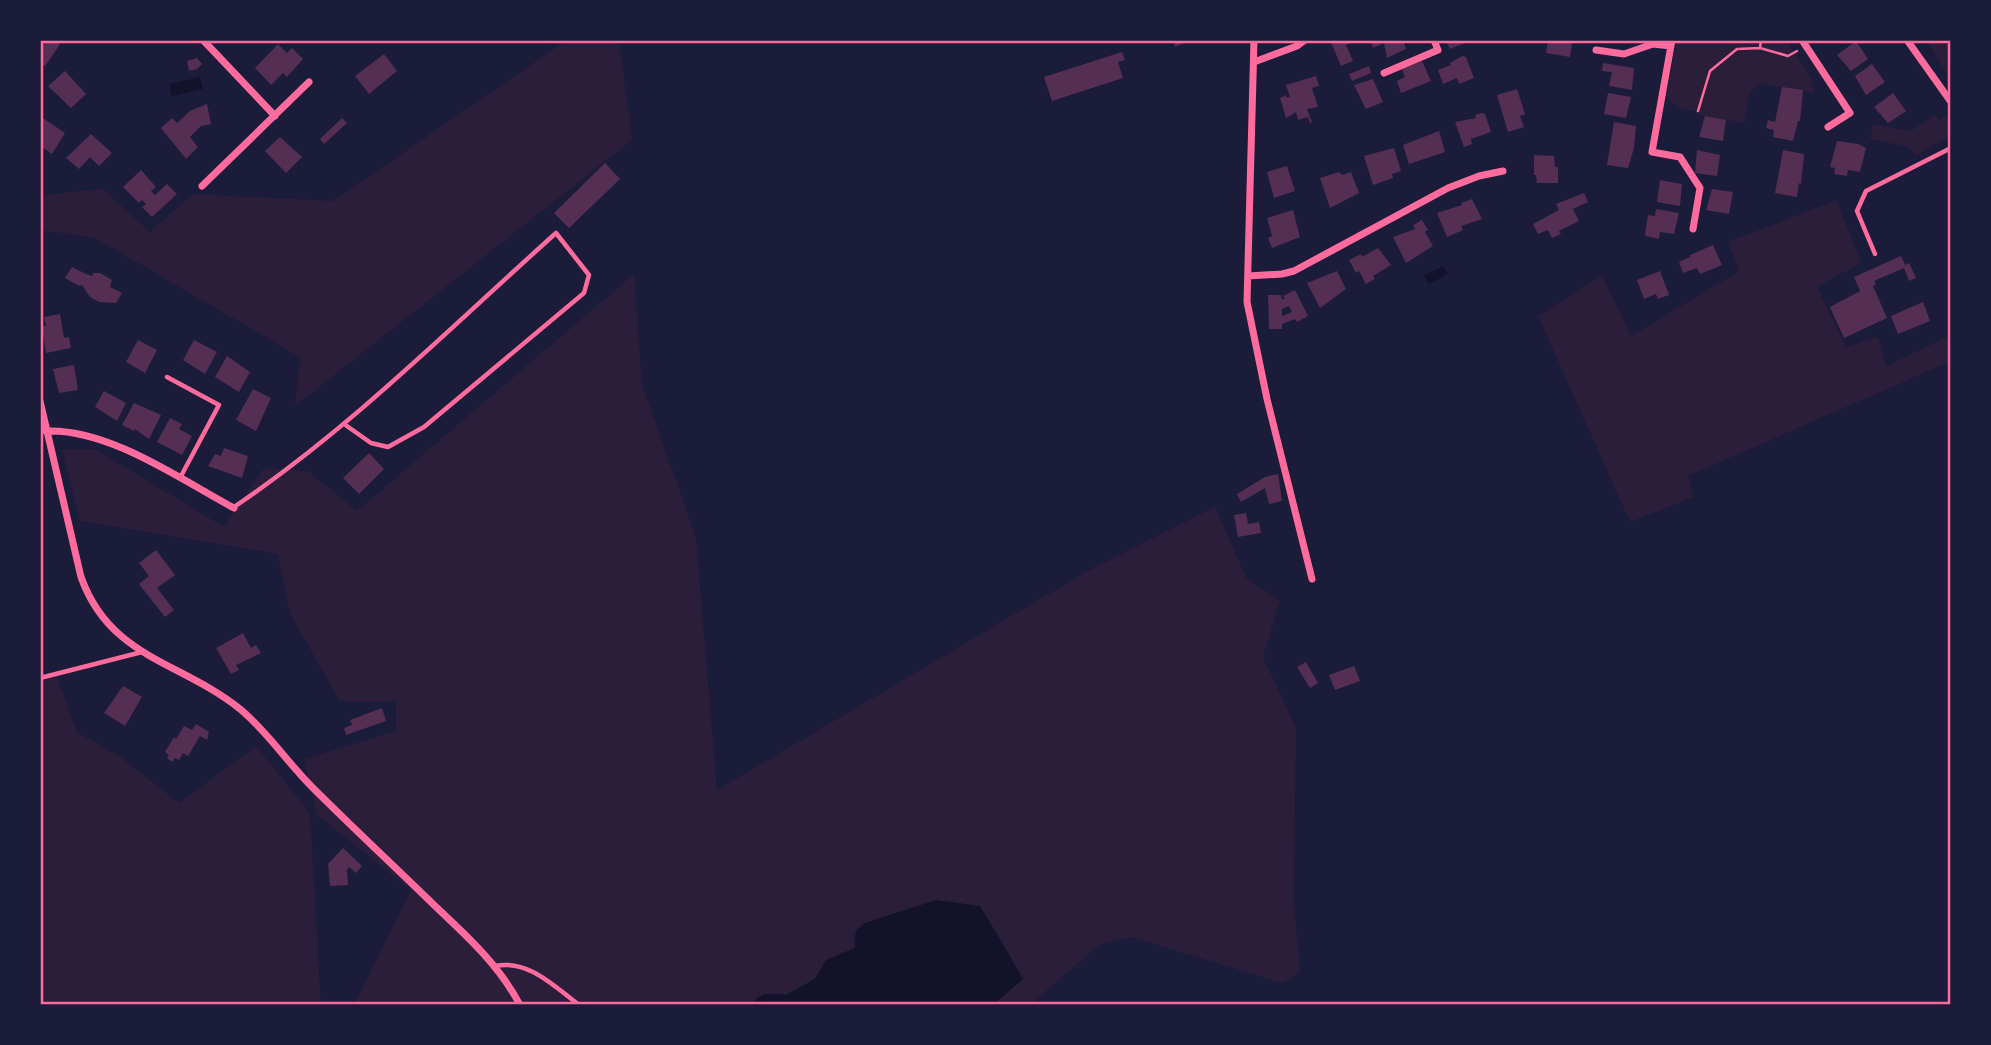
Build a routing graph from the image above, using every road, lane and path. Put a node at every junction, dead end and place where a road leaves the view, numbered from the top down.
1 (203, 40) edge
2 (1254, 40) edge
3 (1304, 40) edge
4 (1434, 40) edge
5 (1761, 40) edge
6 (1908, 40) edge
7 (1804, 42) edge
8 (1671, 43) edge
9 (1760, 48) junction
10 (1596, 50) dead end
11 (1254, 62) junction
12 (1384, 73) dead end
13 (309, 82) dead end
14 (1951, 102) edge
15 (1698, 111) dead end
16 (275, 116) junction
17 (1828, 128) dead end
18 (1951, 148) edge
19 (1503, 171) dead end
20 (202, 186) dead end
21 (1693, 229) dead end
22 (1875, 254) dead end
23 (1248, 276) junction
24 (167, 377) dead end
25 (40, 401) edge
26 (344, 424) junction
27 (46, 431) junction
28 (180, 478) junction
29 (234, 508) joint
30 (1312, 579) dead end
31 (143, 652) junction
32 (40, 678) edge
33 (495, 966) junction
34 (520, 1005) edge
35 (579, 1005) edge

1 - 16 street
2 - 11 street
3 - 11 street
4 - 12 street
5 - 9 path
6 - 14 street
7 - 9 path
7 - 17 street
8 - 10 street
8 - 21 street
9 - 15 path
11 - 23 street
13 - 16 street
16 - 20 street
18 - 22 lane
19 - 23 street
23 - 30 street
24 - 28 lane
25 - 27 street
26 - 26 lane
26 - 29 lane
27 - 28 street
27 - 31 street
28 - 29 street
31 - 32 lane
31 - 33 street
33 - 34 street
33 - 35 lane

